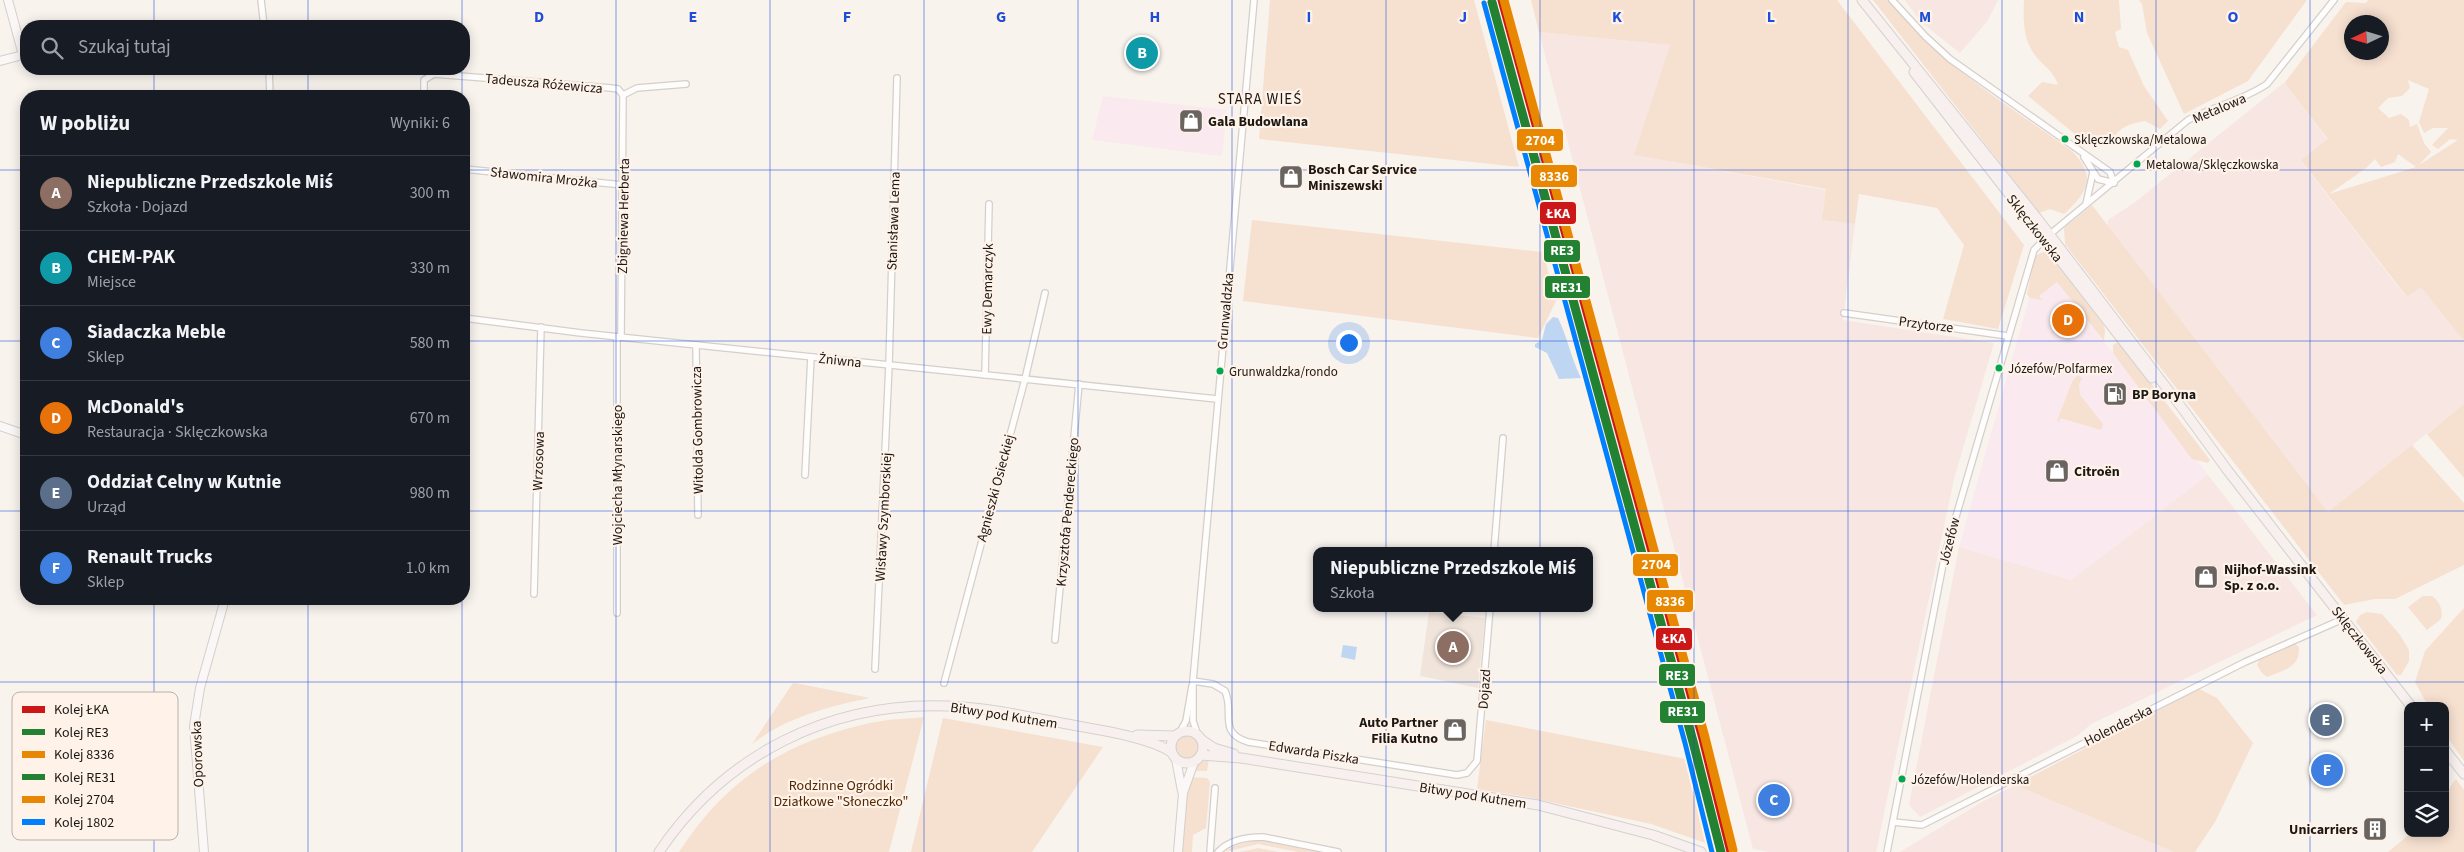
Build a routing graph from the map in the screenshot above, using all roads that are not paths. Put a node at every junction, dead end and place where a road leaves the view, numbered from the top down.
1 (8, 0) edge
2 (261, 0) edge
3 (1254, 0) edge
4 (1862, 0) edge
5 (1892, 0) edge
6 (2334, 0) edge
7 (263, 20) edge
8 (20, 44) edge
9 (20, 56) edge
10 (0, 61) edge
11 (269, 75) edge
12 (431, 75) edge
13 (447, 75) edge
14 (897, 78) dead end
15 (686, 84) dead end
16 (270, 90) edge
17 (424, 90) edge
18 (623, 95) junction
19 (2084, 155) junction
20 (470, 170) edge
21 (2093, 172) junction
22 (2114, 183) junction
23 (623, 185) junction
24 (989, 204) dead end
25 (2085, 206) junction
26 (2047, 237) junction
27 (1045, 292) dead end
28 (1844, 313) dead end
29 (470, 319) edge
30 (541, 327) junction
31 (2008, 336) junction
32 (619, 337) junction
33 (696, 345) junction
34 (811, 357) junction
35 (889, 365) junction
36 (985, 374) junction
37 (1025, 379) junction
38 (1079, 384) junction
39 (1217, 399) junction
40 (0, 426) edge
41 (20, 433) edge
42 (1502, 438) dead end
43 (805, 475) dead end
44 (698, 516) dead end
45 (1494, 547) edge
46 (534, 594) dead end
47 (223, 605) edge
48 (1490, 612) edge
49 (617, 614) dead end
50 (2343, 618) junction
51 (1055, 640) dead end
52 (875, 669) dead end
53 (1193, 681) junction
54 (944, 683) dead end
55 (2408, 702) edge
56 (1177, 734) junction
57 (1128, 736) junction
58 (1199, 736) junction
59 (1201, 754) junction
60 (1174, 755) junction
61 (2449, 755) edge
62 (1241, 758) junction
63 (1194, 762) junction
64 (1473, 768) joint
65 (2464, 774) edge
66 (1215, 788) dead end
67 (1183, 793) junction
68 (1894, 822) junction
69 (204, 852) edge
70 (659, 852) edge
71 (1178, 852) edge
72 (1210, 852) edge
73 (1218, 852) edge
74 (1338, 852) edge
75 (1701, 852) edge
76 (1886, 852) edge

1 - 8 street
2 - 7 street
3 - 39 street, Grunwaldzka
4 - 26 main road, Sklęczkowska
5 - 19 street
6 - 22 street, Metalowa
9 - 10 street
11 - 16 street
12 - 17 street, Tadeusza Różewicza
13 - 18 street, Tadeusza Różewicza
14 - 35 street, Stanisława Lema
15 - 18 street
18 - 23 street, Zbigniewa Herberta
19 - 21 street
19 - 22 street
20 - 23 street, Sławomira Mrożka
21 - 22 street
21 - 25 street
22 - 25 street, Metalowa
23 - 32 street, Zbigniewa Herberta
24 - 36 street, Ewy Demarczyk
25 - 26 street, Metalowa
26 - 31 street, Józefów
26 - 50 main road, Sklęczkowska
27 - 37 street, Agnieszki Osieckiej
28 - 31 street, Przytorze
29 - 30 street, Żniwna
30 - 32 street, Żniwna
30 - 46 street, Wrzosowa
31 - 68 street, Józefów
32 - 33 street, Żniwna
32 - 49 street, Wojciecha Młynarskiego
33 - 34 street, Żniwna
33 - 44 street, Witolda Gombrowicza
34 - 35 street, Żniwna
34 - 43 street
35 - 36 street, Żniwna
35 - 52 street, Wisławy Szymborskiej
36 - 37 street, Żniwna
37 - 38 street, Żniwna
37 - 54 street, Agnieszki Osieckiej
38 - 39 street, Żniwna
38 - 51 street, Krzysztofa Pendereckiego
39 - 53 street, Grunwaldzka
40 - 41 street
42 - 45 street
47 - 69 street, Oporowska
48 - 64 street, Dojazd
50 - 55 main road, Sklęczkowska
50 - 68 street, Holenderska
53 - 56 street, Grunwaldzka
53 - 58 street, Grunwaldzka
53 - 64 street, Edwarda Piszka
56 - 57 main road, Bitwy pod Kutnem
56 - 58 main road
56 - 60 main road
57 - 60 main road, Bitwy pod Kutnem
57 - 70 main road, Bitwy pod Kutnem
58 - 59 main road
58 - 62 main road, Bitwy pod Kutnem
59 - 62 main road, Bitwy pod Kutnem
59 - 63 main road
60 - 63 main road
60 - 67 street
61 - 65 main road
62 - 75 main road, Bitwy pod Kutnem
63 - 67 street
66 - 72 street
67 - 71 street
68 - 76 street, Józefów
73 - 74 street

